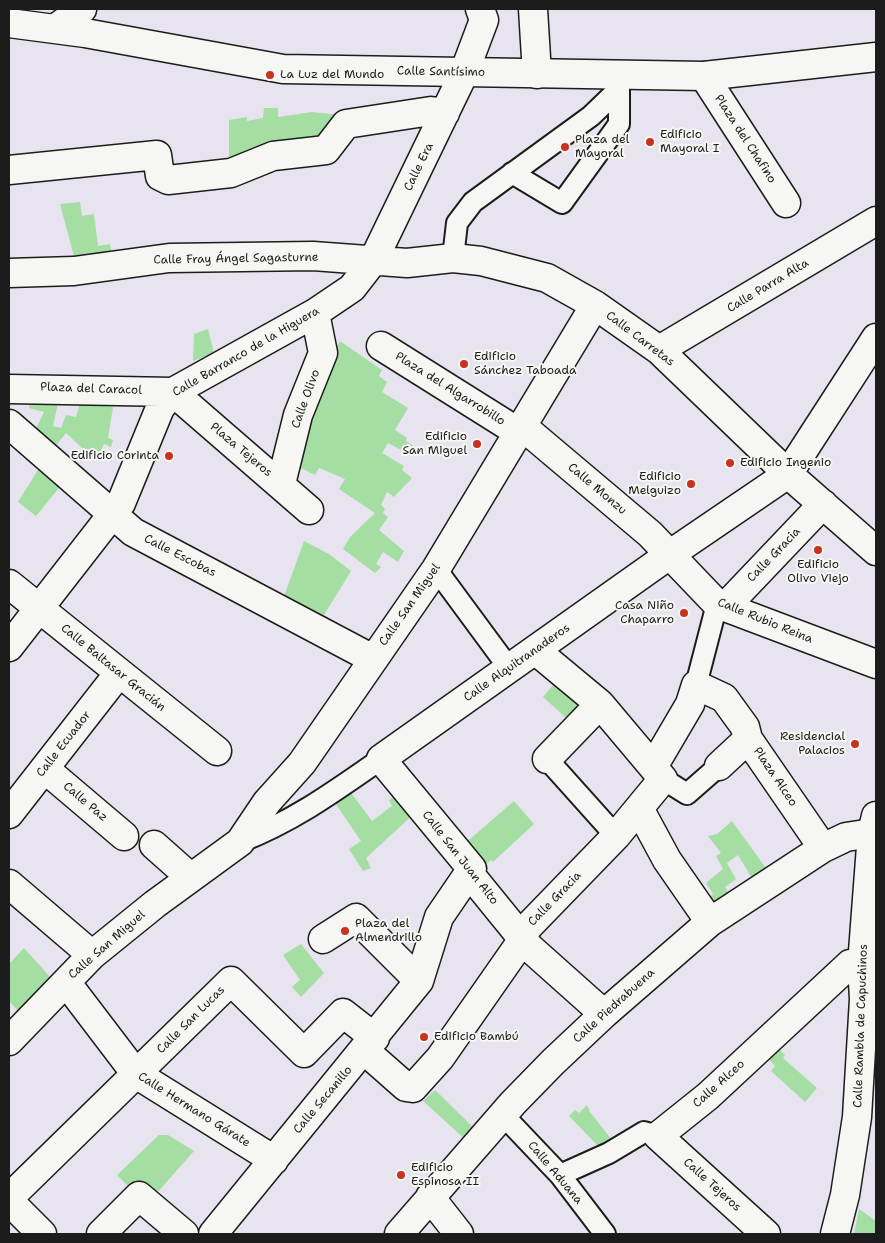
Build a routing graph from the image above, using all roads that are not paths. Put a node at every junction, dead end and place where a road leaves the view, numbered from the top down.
1 (82, 9) edge
2 (480, 9) edge
3 (532, 9) edge
4 (9, 23) edge
5 (56, 28) junction
6 (876, 57) edge
7 (464, 72) junction
8 (536, 74) junction
9 (704, 76) junction
10 (618, 83) junction
11 (445, 113) junction
12 (9, 170) edge
13 (512, 173) junction
14 (786, 203) dead end
15 (876, 221) edge
16 (453, 258) junction
17 (373, 260) junction
18 (9, 273) edge
19 (595, 305) junction
20 (315, 313) junction
21 (876, 338) edge
22 (381, 346) dead end
23 (659, 350) junction
24 (9, 388) edge
25 (172, 392) junction
26 (9, 424) edge
27 (520, 429) junction
28 (788, 474) junction
29 (281, 484) junction
30 (823, 504) junction
31 (309, 510) dead end
32 (112, 515) junction
33 (876, 551) edge
34 (669, 556) junction
35 (436, 569) junction
36 (9, 584) edge
37 (721, 605) junction
38 (39, 608) junction
39 (9, 647) edge
40 (535, 650) junction
41 (373, 659) junction
42 (876, 664) edge
43 (509, 668) junction
44 (119, 673) junction
45 (696, 685) junction
46 (600, 704) junction
47 (748, 739) junction
48 (218, 751) dead end
49 (382, 759) junction
50 (547, 759) joint
51 (719, 766) joint
52 (45, 769) junction
53 (658, 773) junction
54 (640, 810) junction
55 (9, 814) edge
56 (874, 825) edge
57 (124, 836) dead end
58 (616, 836) junction
59 (240, 842) junction
60 (154, 846) dead end
61 (824, 848) junction
62 (469, 873) junction
63 (190, 877) junction
64 (9, 884) edge
65 (871, 913) edge
66 (710, 922) junction
67 (520, 934) junction
68 (323, 939) dead end
69 (92, 955) junction
70 (862, 965) junction
71 (422, 971) junction
72 (66, 982) junction
73 (604, 1014) junction
74 (9, 1041) edge
75 (370, 1044) junction
76 (136, 1074) junction
77 (503, 1115) junction
78 (658, 1136) junction
79 (274, 1160) junction
80 (560, 1175) junction
81 (430, 1197) junction
82 (9, 1200) edge
83 (42, 1234) edge
84 (101, 1234) edge
85 (184, 1234) edge
86 (213, 1234) edge
87 (399, 1234) edge
88 (459, 1234) edge
89 (605, 1234) edge
90 (766, 1234) edge
91 (835, 1234) edge

1 - 5 street
2 - 7 street, Calle Era
3 - 8 street
4 - 5 street, Calle Santísimo
5 - 7 street, Calle Santísimo
6 - 9 street, Calle Santísimo
7 - 8 street, Calle Santísimo
7 - 11 street, Calle Era
8 - 10 street, Calle Santísimo
9 - 10 street, Calle Santísimo
9 - 14 street, Plaza del Chafino
10 - 13 street
10 - 13 street
11 - 12 street
11 - 17 street, Calle Era
13 - 16 street
15 - 23 street, Calle Parra Alta
16 - 17 street, Calle Carretas
16 - 19 street, Calle Carretas
17 - 18 street, Calle Fray Ángel Sagasturne
17 - 20 street, Calle Barranco de la Higuera
19 - 23 street, Calle Carretas
19 - 27 street, Calle San Miguel
20 - 25 street, Calle Barranco de la Higuera
20 - 29 street, Calle Olivo
21 - 28 street
22 - 27 street, Plaza del Algarrobillo
23 - 28 street, Calle Carretas
24 - 25 street, Plaza del Caracol
25 - 29 street, Plaza Tejeros
25 - 32 street, Calle Barranco de la Higuera
26 - 32 street, Calle Escobas
27 - 34 street, Calle Monzu
27 - 35 street, Calle San Miguel
28 - 30 street, Calle Carretas
28 - 34 street, Calle Alquitranaderos
29 - 31 street, Plaza Tejeros
30 - 33 street, Calle Carretas
30 - 37 street, Calle Gracia
32 - 38 street, Calle Barranco de la Higuera
32 - 41 street, Calle Escobas
34 - 37 street, Calle Rubio Reina
34 - 40 street, Calle Alquitranaderos
35 - 41 street, Calle San Miguel
35 - 43 street
36 - 38 street, Calle Baltasar Gracián
37 - 42 street, Calle Rubio Reina
37 - 45 street
38 - 39 street, Calle Barranco de la Higuera
38 - 44 street, Calle Baltasar Gracián
40 - 43 street, Calle Alquitranaderos
40 - 46 street
41 - 59 street, Calle San Miguel
43 - 49 street, Calle Alquitranaderos
44 - 48 street, Calle Baltasar Gracián
44 - 52 street, Calle Ecuador
45 - 47 street
45 - 53 street, Calle Gracia
46 - 50 street
46 - 53 street
47 - 51 street, Plaza Alceo
47 - 61 street, Plaza Alceo
49 - 59 street, Calle Alquitranaderos
49 - 62 street, Calle San Juan Alto
50 - 58 street
51 - 53 street
52 - 55 street, Calle Ecuador
52 - 57 street, Calle Paz
53 - 54 street, Calle Gracia
54 - 58 street, Calle Gracia
54 - 66 street
56 - 61 street, Calle Piedrabuena
56 - 65 street, Calle Rambla de Capuchinos
58 - 67 street, Calle Gracia
59 - 63 street, Calle San Miguel
60 - 63 street
61 - 66 street, Calle Piedrabuena
62 - 67 street, Calle San Juan Alto
62 - 71 street
63 - 69 street, Calle San Miguel
64 - 69 street
65 - 70 street, Calle Rambla de Capuchinos
66 - 73 street, Calle Piedrabuena
67 - 73 street, Calle San Juan Alto
67 - 75 street, Calle Gracia
68 - 71 street
69 - 72 street, Calle San Miguel
70 - 78 street, Calle Alceo
70 - 91 street, Calle Rambla de Capuchinos
71 - 75 street, Calle Secanillo
72 - 74 street, Calle San Miguel
72 - 76 street, Calle Hermano Gárate
73 - 77 street, Calle Piedrabuena
75 - 76 street, Calle San Lucas
75 - 79 street, Calle Secanillo
76 - 79 street, Calle Hermano Gárate
76 - 82 street, Calle San Lucas
77 - 80 street, Calle Aduana
77 - 81 street, Calle Piedrabuena
78 - 80 street
78 - 90 street, Calle Tejeros
79 - 86 street, Calle Secanillo
80 - 89 street, Calle Aduana
81 - 87 street, Calle Piedrabuena
81 - 88 street
82 - 83 street
84 - 85 street

